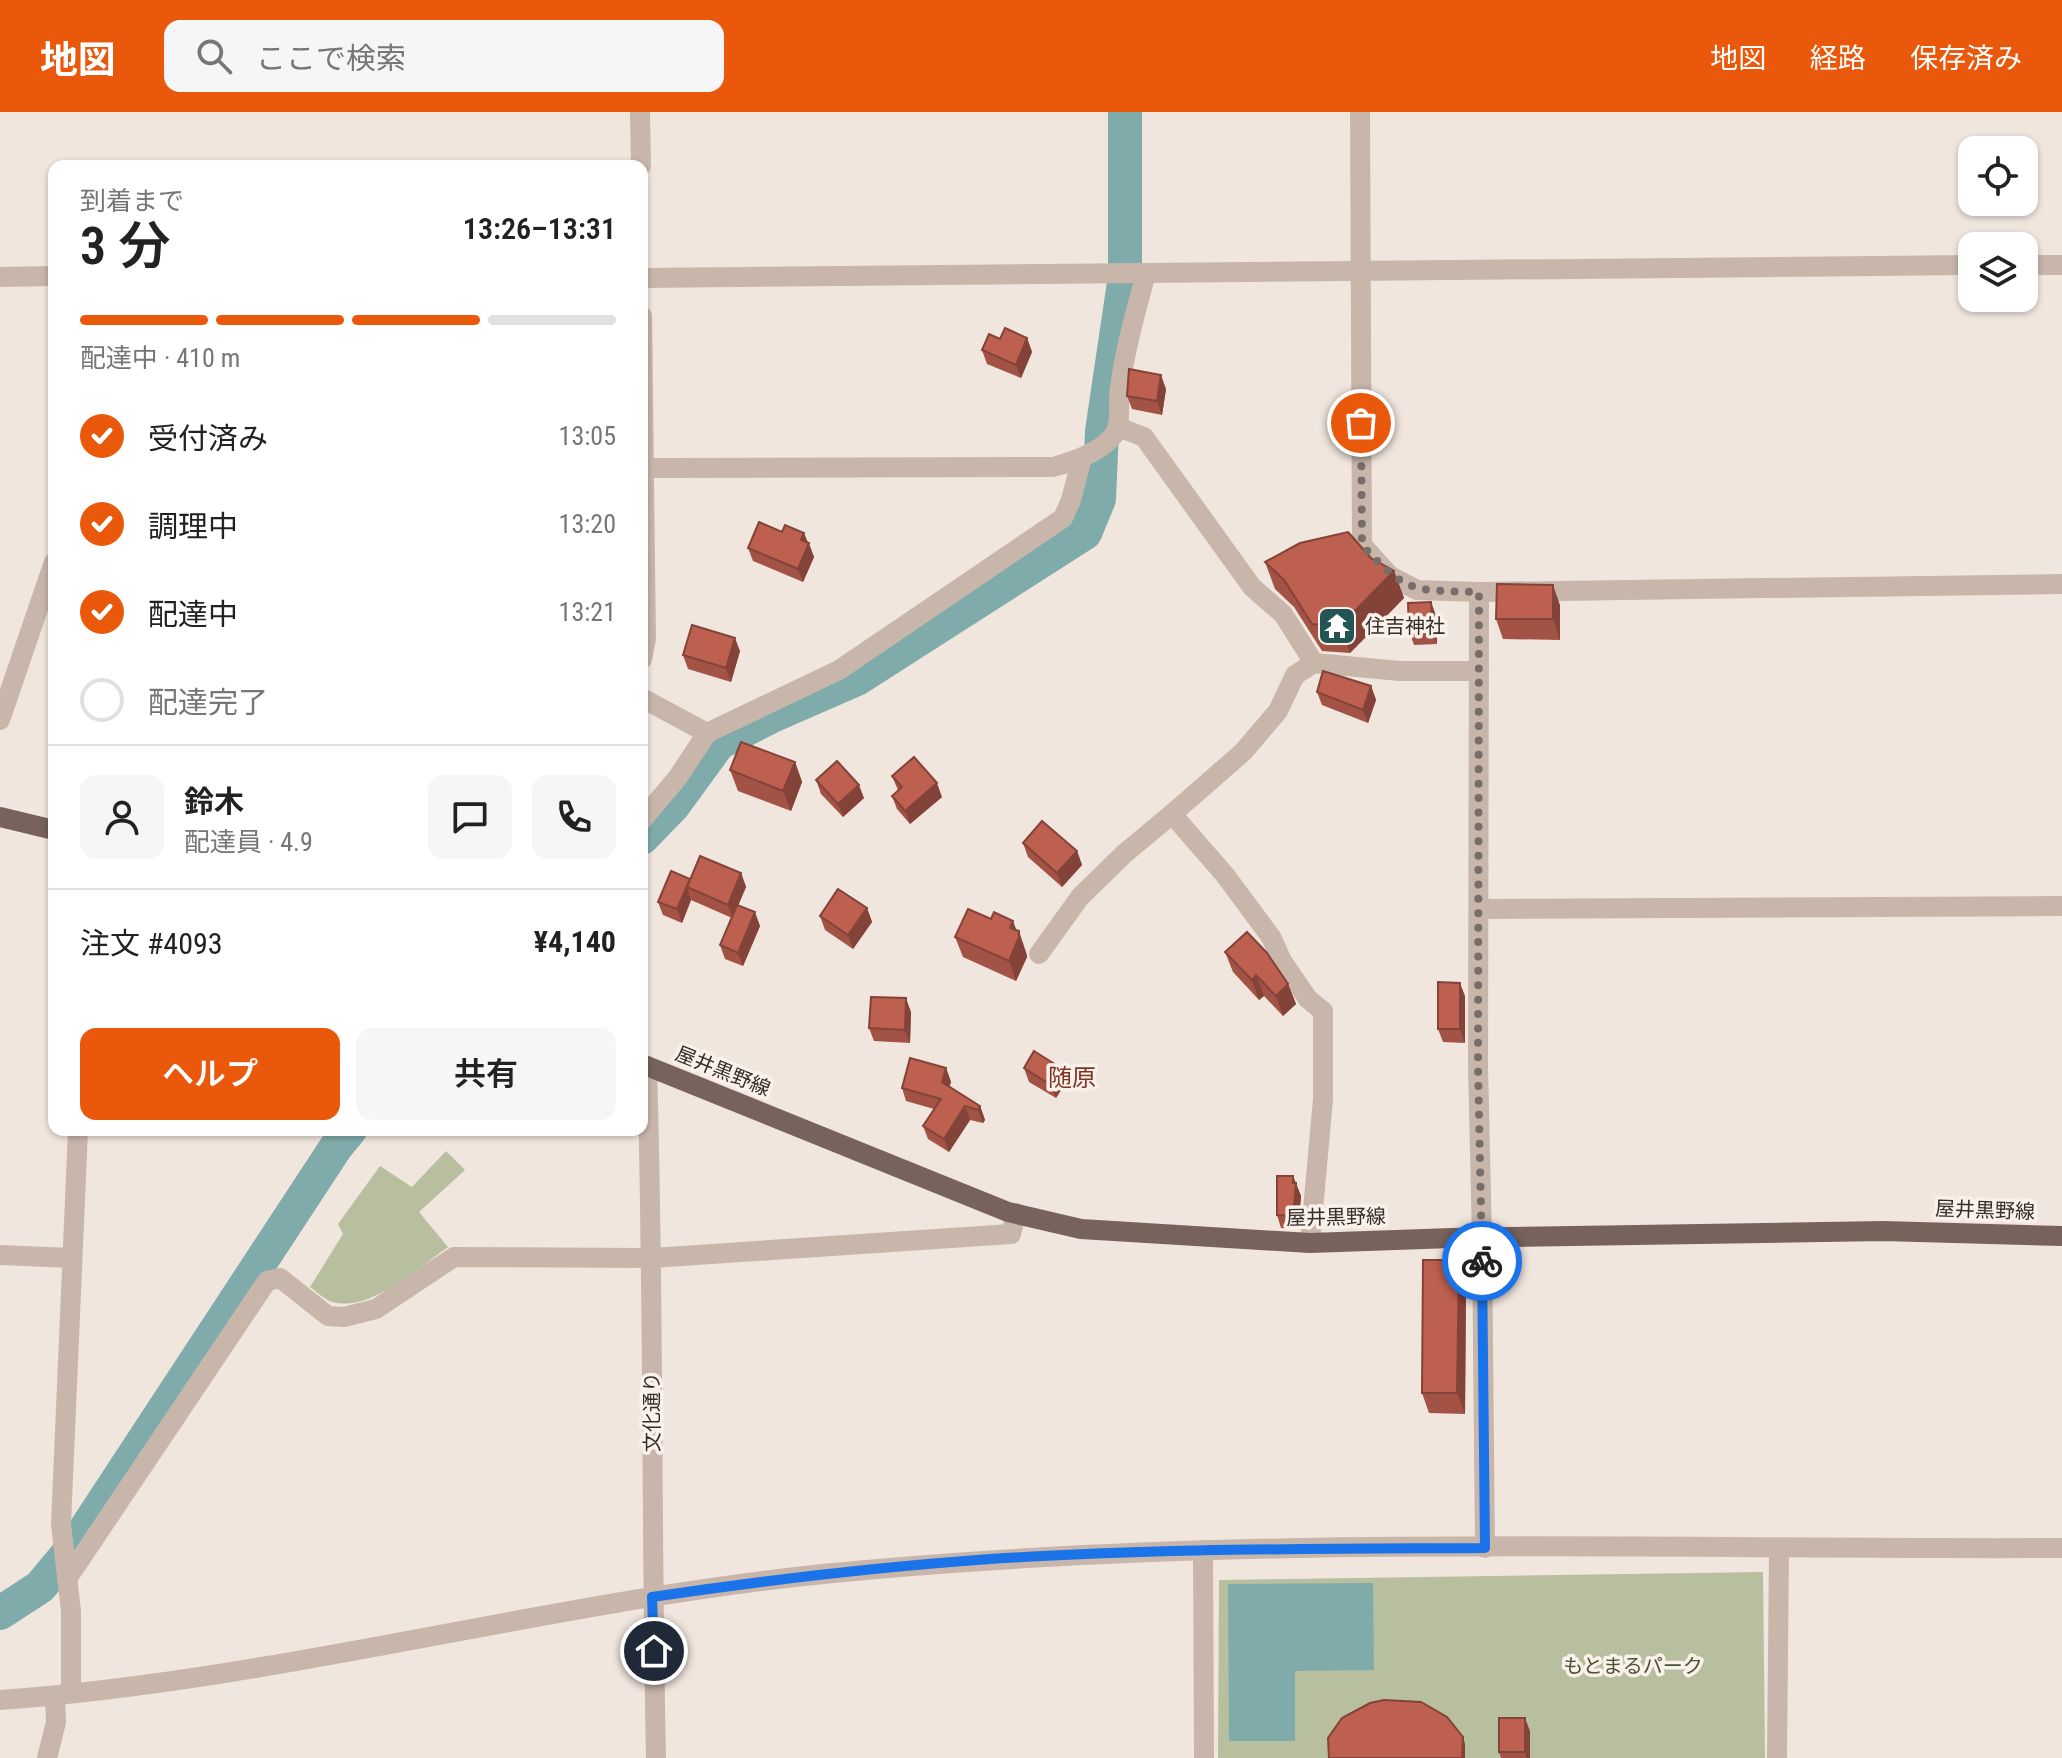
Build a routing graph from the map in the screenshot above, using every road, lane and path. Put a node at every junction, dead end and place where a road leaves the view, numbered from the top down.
1 (640, 112) edge
2 (1360, 112) edge
3 (641, 160) edge
4 (1958, 265) edge
5 (2038, 265) edge
6 (2062, 265) edge
7 (1360, 270) junction
8 (1146, 273) junction
9 (48, 276) edge
10 (0, 277) edge
11 (648, 278) edge
12 (1118, 427) junction
13 (1082, 458) junction
14 (648, 468) edge
15 (48, 580) edge
16 (2062, 584) edge
17 (1479, 592) junction
18 (1314, 663) junction
19 (1478, 671) junction
20 (648, 701) edge
21 (0, 720) edge
22 (707, 733) junction
23 (648, 813) edge
24 (1172, 814) junction
25 (0, 817) edge
26 (48, 829) edge
27 (2062, 906) edge
28 (1479, 909) junction
29 (1039, 954) dead end
30 (648, 1067) edge
31 (78, 1136) edge
32 (647, 1136) edge
33 (1016, 1213) junction
34 (2062, 1236) edge
35 (1482, 1238) junction
36 (1310, 1243) junction
37 (0, 1255) edge
38 (71, 1258) junction
39 (652, 1258) junction
40 (1485, 1548) junction
41 (2062, 1548) edge
42 (1779, 1549) junction
43 (1203, 1550) junction
44 (67, 1579) junction
45 (652, 1597) junction
46 (63, 1694) junction
47 (0, 1700) edge
48 (47, 1758) edge
49 (656, 1758) edge
50 (1204, 1758) edge
51 (1777, 1758) edge

1 - 3 street
2 - 7 street
4 - 7 street
5 - 6 street
7 - 8 street
7 - 17 street
8 - 11 street
8 - 12 street
9 - 10 street
12 - 13 street
12 - 18 street
13 - 14 street
13 - 22 street
15 - 21 street
16 - 17 street
17 - 19 street
18 - 19 street
18 - 24 street
19 - 28 street
20 - 22 street
22 - 23 street
24 - 29 street
24 - 36 street
25 - 26 main road
27 - 28 street
28 - 35 street
30 - 33 main road, 屋井黒野線
31 - 38 street
32 - 39 street, 文化通り
33 - 36 main road, 屋井黒野線
33 - 39 street
34 - 35 main road, 屋井黒野線
35 - 36 main road, 屋井黒野線
35 - 40 street
37 - 38 street
38 - 44 street
39 - 44 street
39 - 45 street, 文化通り
40 - 42 street
40 - 43 street
41 - 42 street
42 - 51 street
43 - 45 street
43 - 50 street
44 - 46 street
45 - 46 street
45 - 49 street, 文化通り
46 - 47 street
46 - 48 street

